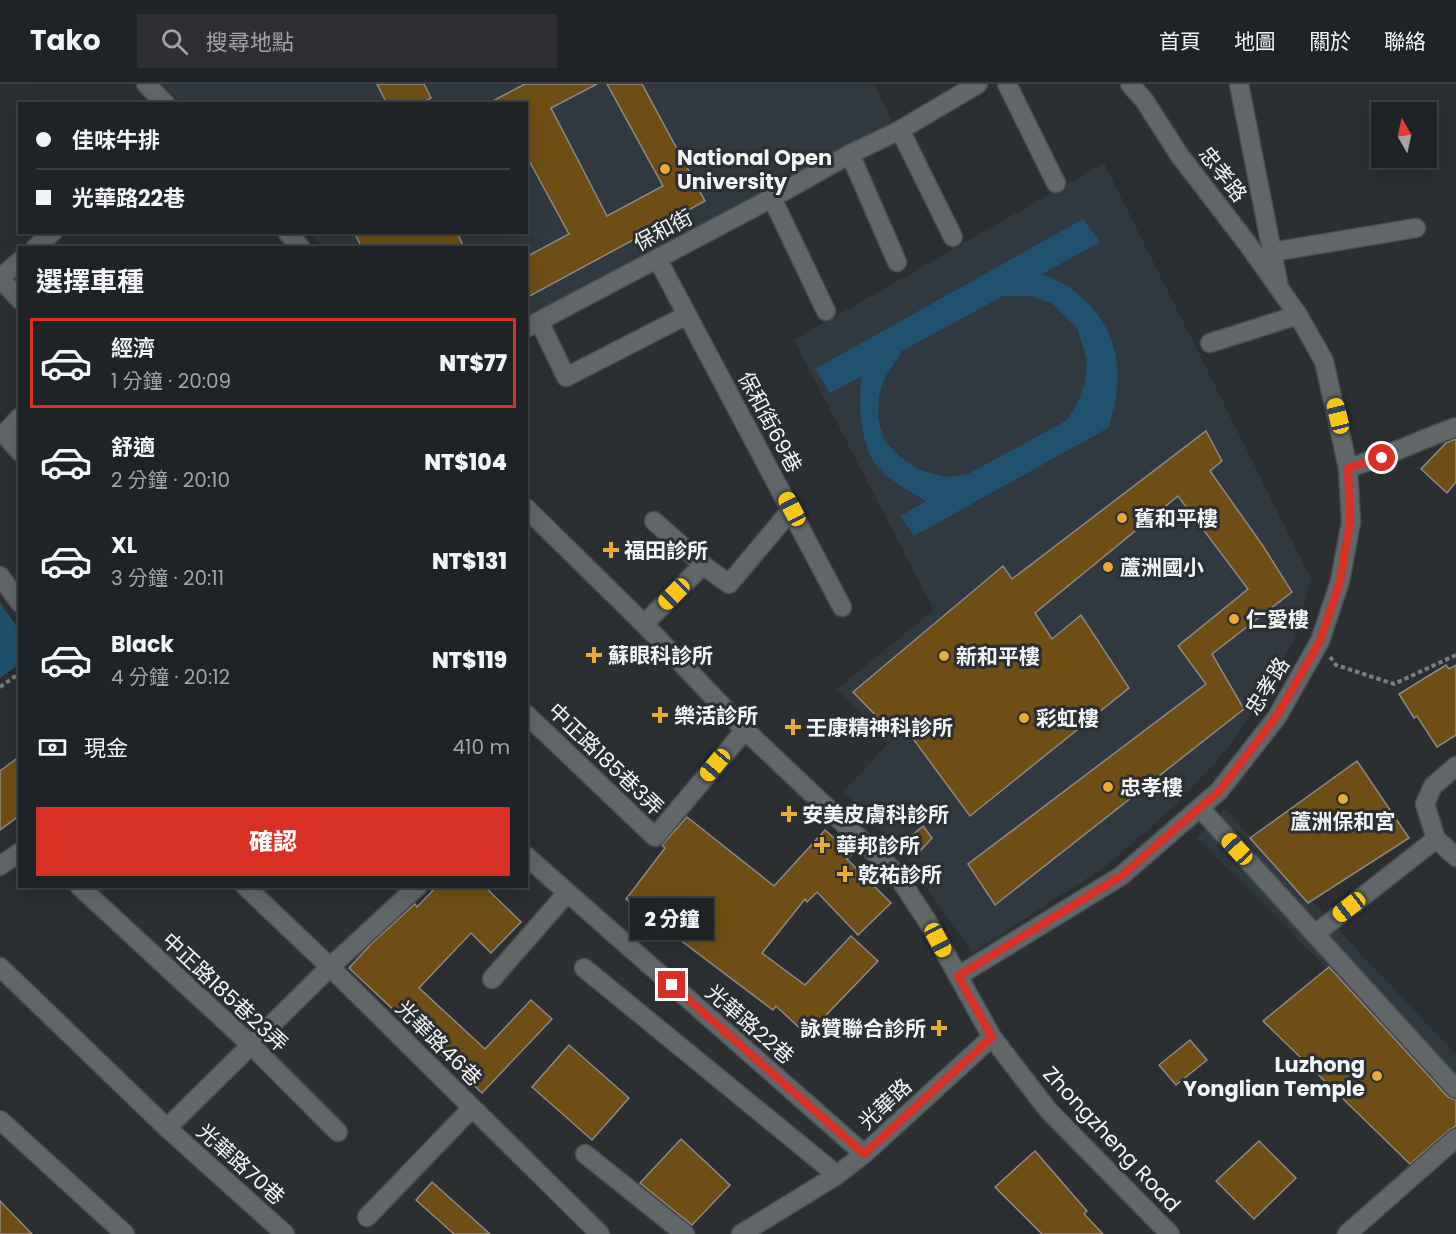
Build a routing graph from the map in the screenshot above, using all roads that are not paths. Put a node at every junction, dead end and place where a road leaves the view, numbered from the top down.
1 (146, 84) edge
2 (978, 84) edge
3 (1007, 84) edge
4 (1130, 84) edge
5 (1239, 84) edge
6 (164, 102) edge
7 (900, 130) junction
8 (850, 154) junction
9 (1056, 183) dead end
10 (772, 198) junction
11 (1416, 228) dead end
12 (51, 234) edge
13 (289, 234) edge
14 (953, 237) dead end
15 (37, 246) edge
16 (299, 246) edge
17 (1272, 252) junction
18 (657, 258) junction
19 (897, 262) dead end
20 (18, 263) edge
21 (0, 278) edge
22 (1280, 291) junction
23 (18, 298) edge
24 (826, 311) dead end
25 (687, 315) junction
26 (1298, 315) junction
27 (533, 325) edge
28 (1210, 343) dead end
29 (18, 419) edge
30 (1456, 427) edge
31 (18, 450) edge
32 (1348, 468) junction
33 (792, 509) junction
34 (528, 510) edge
35 (654, 520) dead end
36 (703, 565) junction
37 (0, 576) edge
38 (18, 600) edge
39 (842, 607) dead end
40 (644, 624) junction
41 (528, 716) edge
42 (745, 730) junction
43 (1456, 766) edge
44 (1200, 808) junction
45 (1436, 839) junction
46 (18, 853) edge
47 (1456, 857) edge
48 (528, 858) edge
49 (0, 866) edge
50 (81, 888) edge
51 (246, 888) edge
52 (408, 889) edge
53 (567, 893) junction
54 (1315, 934) junction
55 (0, 967) edge
56 (330, 967) junction
57 (584, 968) dead end
58 (958, 976) junction
59 (492, 979) dead end
60 (992, 1037) junction
61 (250, 1045) junction
62 (1456, 1089) edge
63 (472, 1108) junction
64 (0, 1120) edge
65 (167, 1128) junction
66 (338, 1132) dead end
67 (1456, 1138) edge
68 (585, 1154) dead end
69 (864, 1154) junction
70 (837, 1175) junction
71 (367, 1217) dead end
72 (125, 1234) edge
73 (285, 1234) edge
74 (600, 1234) edge
75 (685, 1234) edge
76 (741, 1234) edge
77 (1170, 1234) edge
78 (1347, 1234) edge

1 - 6 street
2 - 7 street, 保和街
3 - 9 street
4 - 22 street, 忠孝路
5 - 17 street, 忠孝路
7 - 8 street, 保和街
7 - 14 street
8 - 10 street, 保和街
8 - 19 street
10 - 18 street, 保和街
10 - 24 street
11 - 17 street
12 - 15 street
13 - 16 street
17 - 22 street, 忠孝路
18 - 25 street, 保和街69巷
18 - 27 street, 保和街
20 - 21 street
21 - 23 street
22 - 26 street, 忠孝路
25 - 27 street
25 - 33 street, 保和街69巷
26 - 28 street
26 - 32 street, 忠孝路
29 - 31 street
30 - 32 street
32 - 44 street, 忠孝路
33 - 36 street
33 - 39 street, 保和街69巷
34 - 40 street, Zhongzheng Road
35 - 36 street
36 - 40 street
37 - 38 street
40 - 42 street, Zhongzheng Road
41 - 42 street, 中正路185巷3弄
42 - 58 street, Zhongzheng Road
43 - 45 street
44 - 54 street
44 - 58 street, 忠孝路
45 - 47 street
45 - 54 street
46 - 49 street
48 - 53 street, 光華路22巷
50 - 61 street, 中正路185巷23弄
51 - 56 street, 光華路46巷
52 - 56 street
53 - 59 street
53 - 69 street, 光華路22巷
54 - 62 street
55 - 65 street, 光華路70巷
56 - 61 street
56 - 63 street, 光華路46巷
57 - 70 street
58 - 60 street, Zhongzheng Road
60 - 69 street, 光華路
60 - 77 street, Zhongzheng Road
61 - 65 street
61 - 66 street, 中正路185巷23弄
63 - 71 street
63 - 74 street, 光華路46巷
64 - 72 street
65 - 73 street, 光華路70巷
67 - 78 street
68 - 75 street
69 - 70 street, 光華路
70 - 76 street, 光華路

